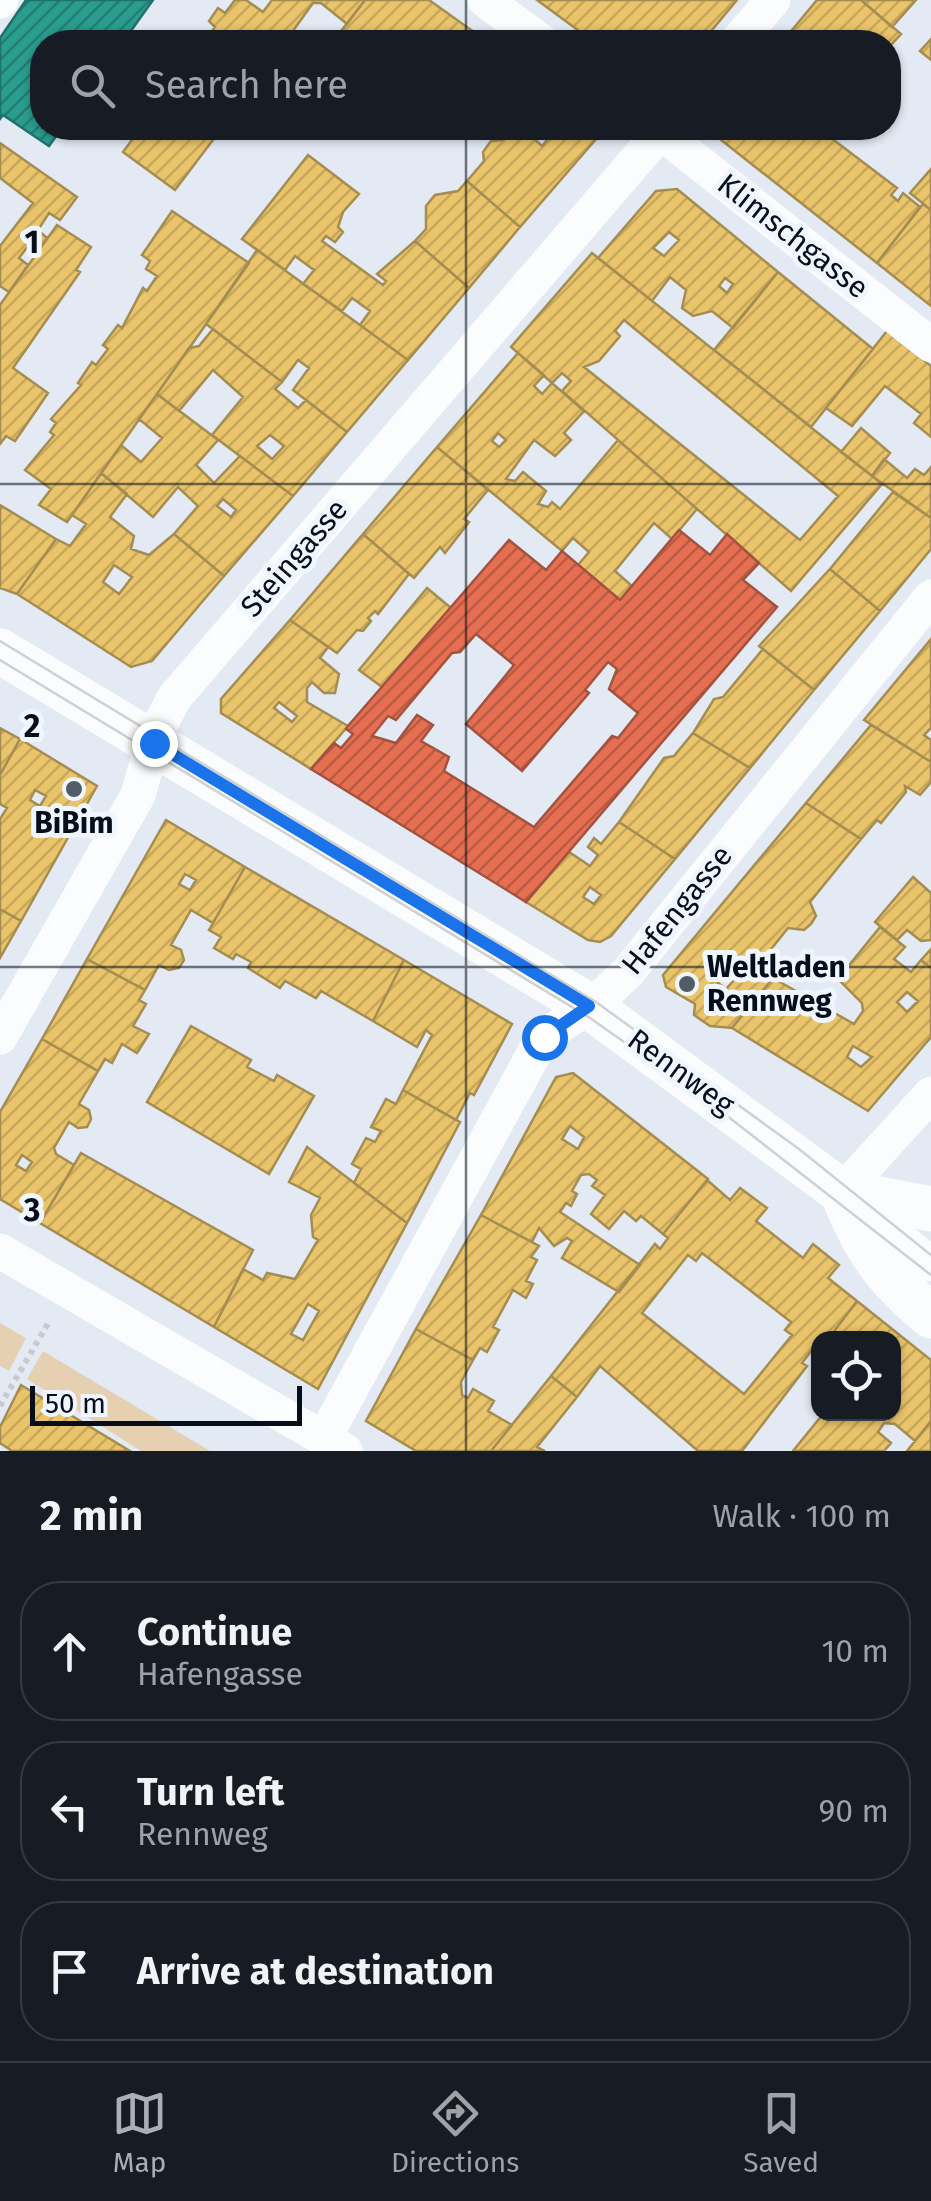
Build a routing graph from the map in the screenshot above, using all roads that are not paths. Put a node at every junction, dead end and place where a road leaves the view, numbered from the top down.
1 (486, 0) edge
2 (774, 0) edge
3 (526, 30) edge
4 (748, 30) edge
5 (651, 140) edge
6 (674, 140) edge
7 (931, 345) edge
8 (931, 597) edge
9 (0, 651) edge
10 (154, 743) junction
11 (589, 1006) junction
12 (0, 1037) edge
13 (931, 1094) edge
14 (842, 1192) junction
15 (931, 1209) edge
16 (0, 1250) edge
17 (931, 1264) edge
18 (931, 1316) edge
19 (335, 1444) edge

1 - 3 street
2 - 4 street
5 - 10 street, Steingasse
6 - 7 street, Klimschgasse
8 - 11 street, Hafengasse
9 - 10 main road, Rennweg
10 - 11 main road, Rennweg
10 - 12 street, Steingasse
11 - 14 main road, Rennweg
11 - 19 street, Hafengasse
13 - 14 street
14 - 15 main road, Rennweg
14 - 17 street, Rennweg
14 - 18 main road, Rennweg
16 - 19 street

